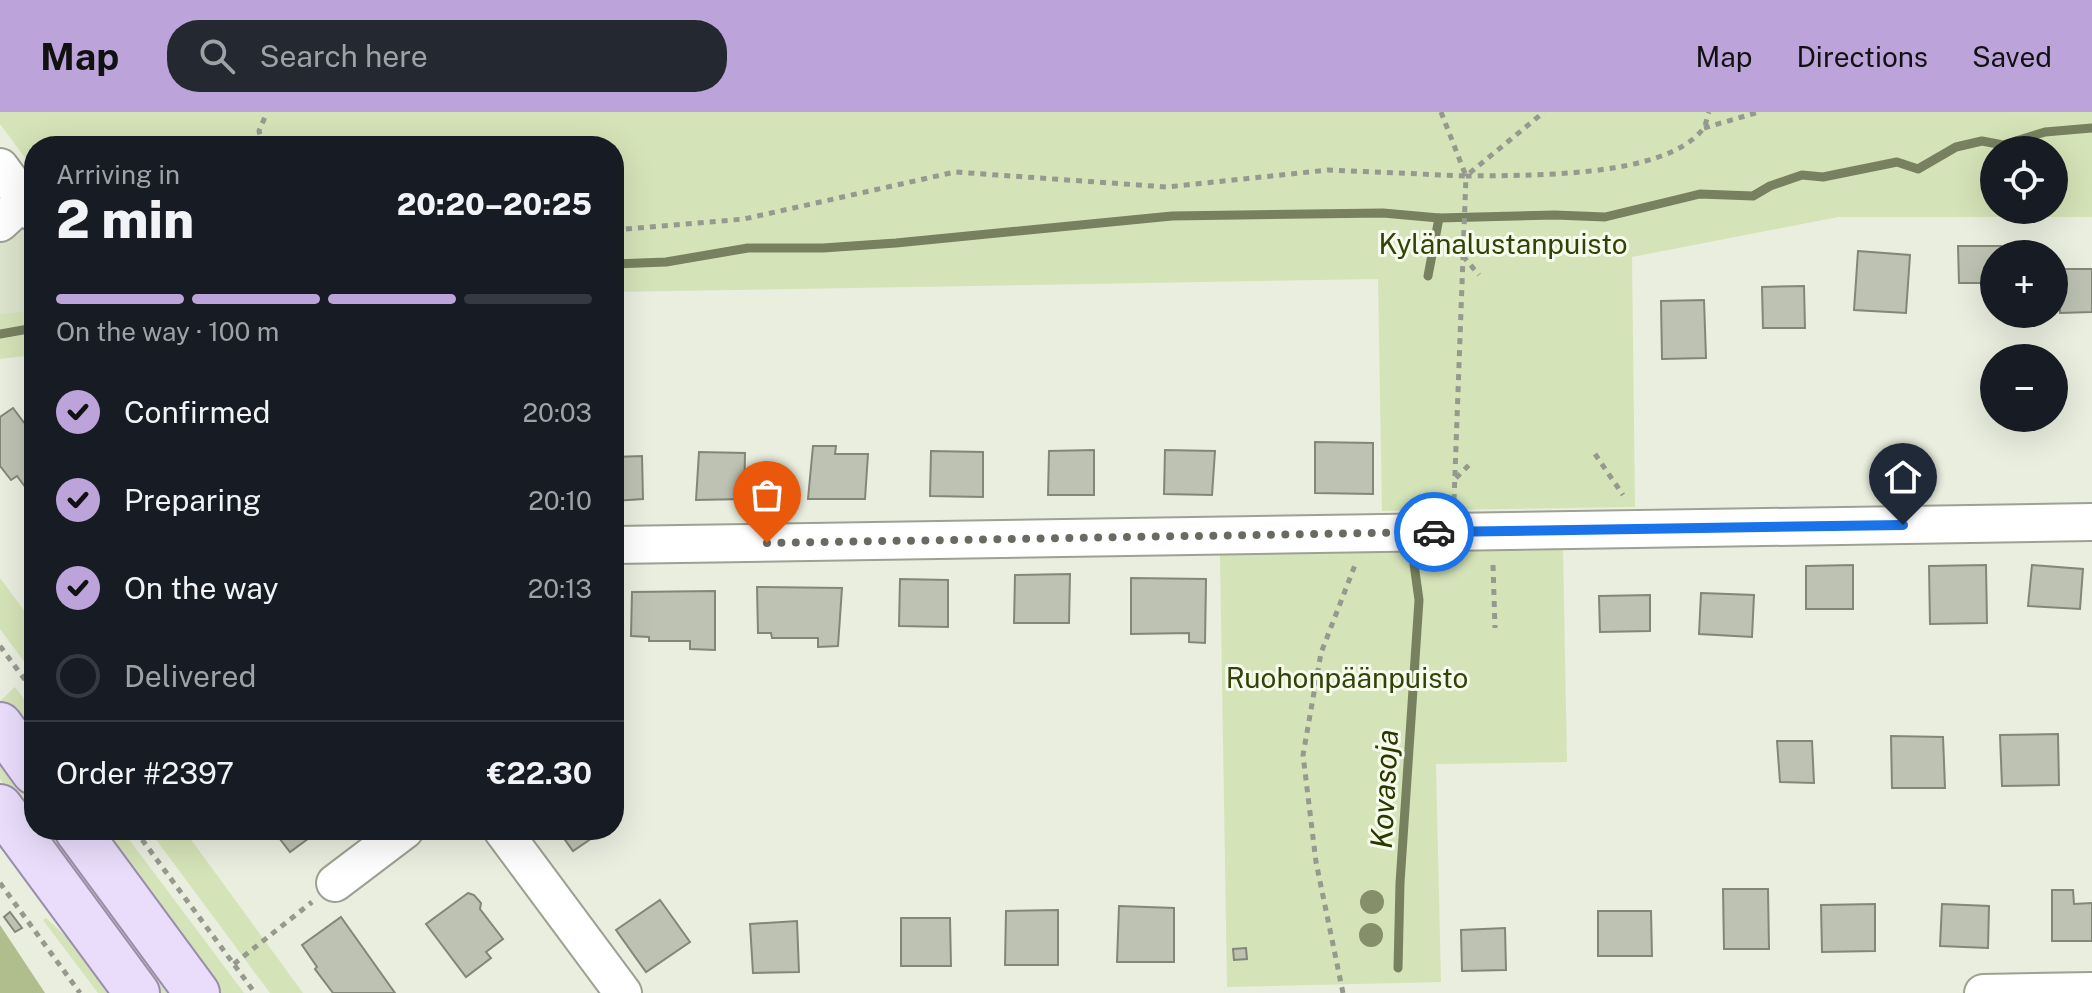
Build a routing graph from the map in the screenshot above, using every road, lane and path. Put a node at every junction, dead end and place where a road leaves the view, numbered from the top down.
1 (267, 112) edge
2 (1441, 112) edge
3 (1544, 112) edge
4 (1709, 112) edge
5 (1759, 112) edge
6 (1704, 128) junction
7 (260, 136) edge
8 (0, 167) edge
9 (1466, 176) junction
10 (19, 212) edge
11 (624, 229) edge
12 (1462, 255) junction
13 (1479, 275) dead end
14 (1595, 454) dead end
15 (1469, 465) dead end
16 (1455, 478) junction
17 (1623, 497) dead end
18 (2092, 522) edge
19 (1449, 532) junction
20 (1492, 532) junction
21 (624, 545) edge
22 (1358, 560) dead end
23 (1495, 628) dead end
24 (0, 646) edge
25 (24, 678) edge
26 (0, 725) edge
27 (24, 758) edge
28 (0, 807) edge
29 (24, 840) edge
30 (24, 840) edge
31 (84, 840) edge
32 (142, 840) edge
33 (392, 840) edge
34 (509, 840) edge
35 (0, 883) edge
36 (335, 883) joint
37 (234, 964) junction
38 (2092, 991) edge
39 (80, 993) edge
40 (137, 993) edge
41 (197, 993) edge
42 (255, 993) edge
43 (623, 993) edge
44 (1343, 993) edge
45 (1983, 993) edge

1 - 7 path
2 - 9 path
3 - 9 path
4 - 6 path
5 - 6 path
6 - 9 path
8 - 10 street
9 - 11 path
9 - 12 path
12 - 13 path
12 - 16 path
14 - 17 path
15 - 16 path
16 - 19 path
18 - 20 street
19 - 20 street
19 - 21 street
20 - 23 path
22 - 44 path
24 - 25 path
26 - 27 main road
28 - 29 main road
30 - 40 main road
31 - 41 main road
32 - 37 path
33 - 36 street
34 - 43 street
35 - 39 path
36 - 37 path
37 - 42 path
38 - 45 street

